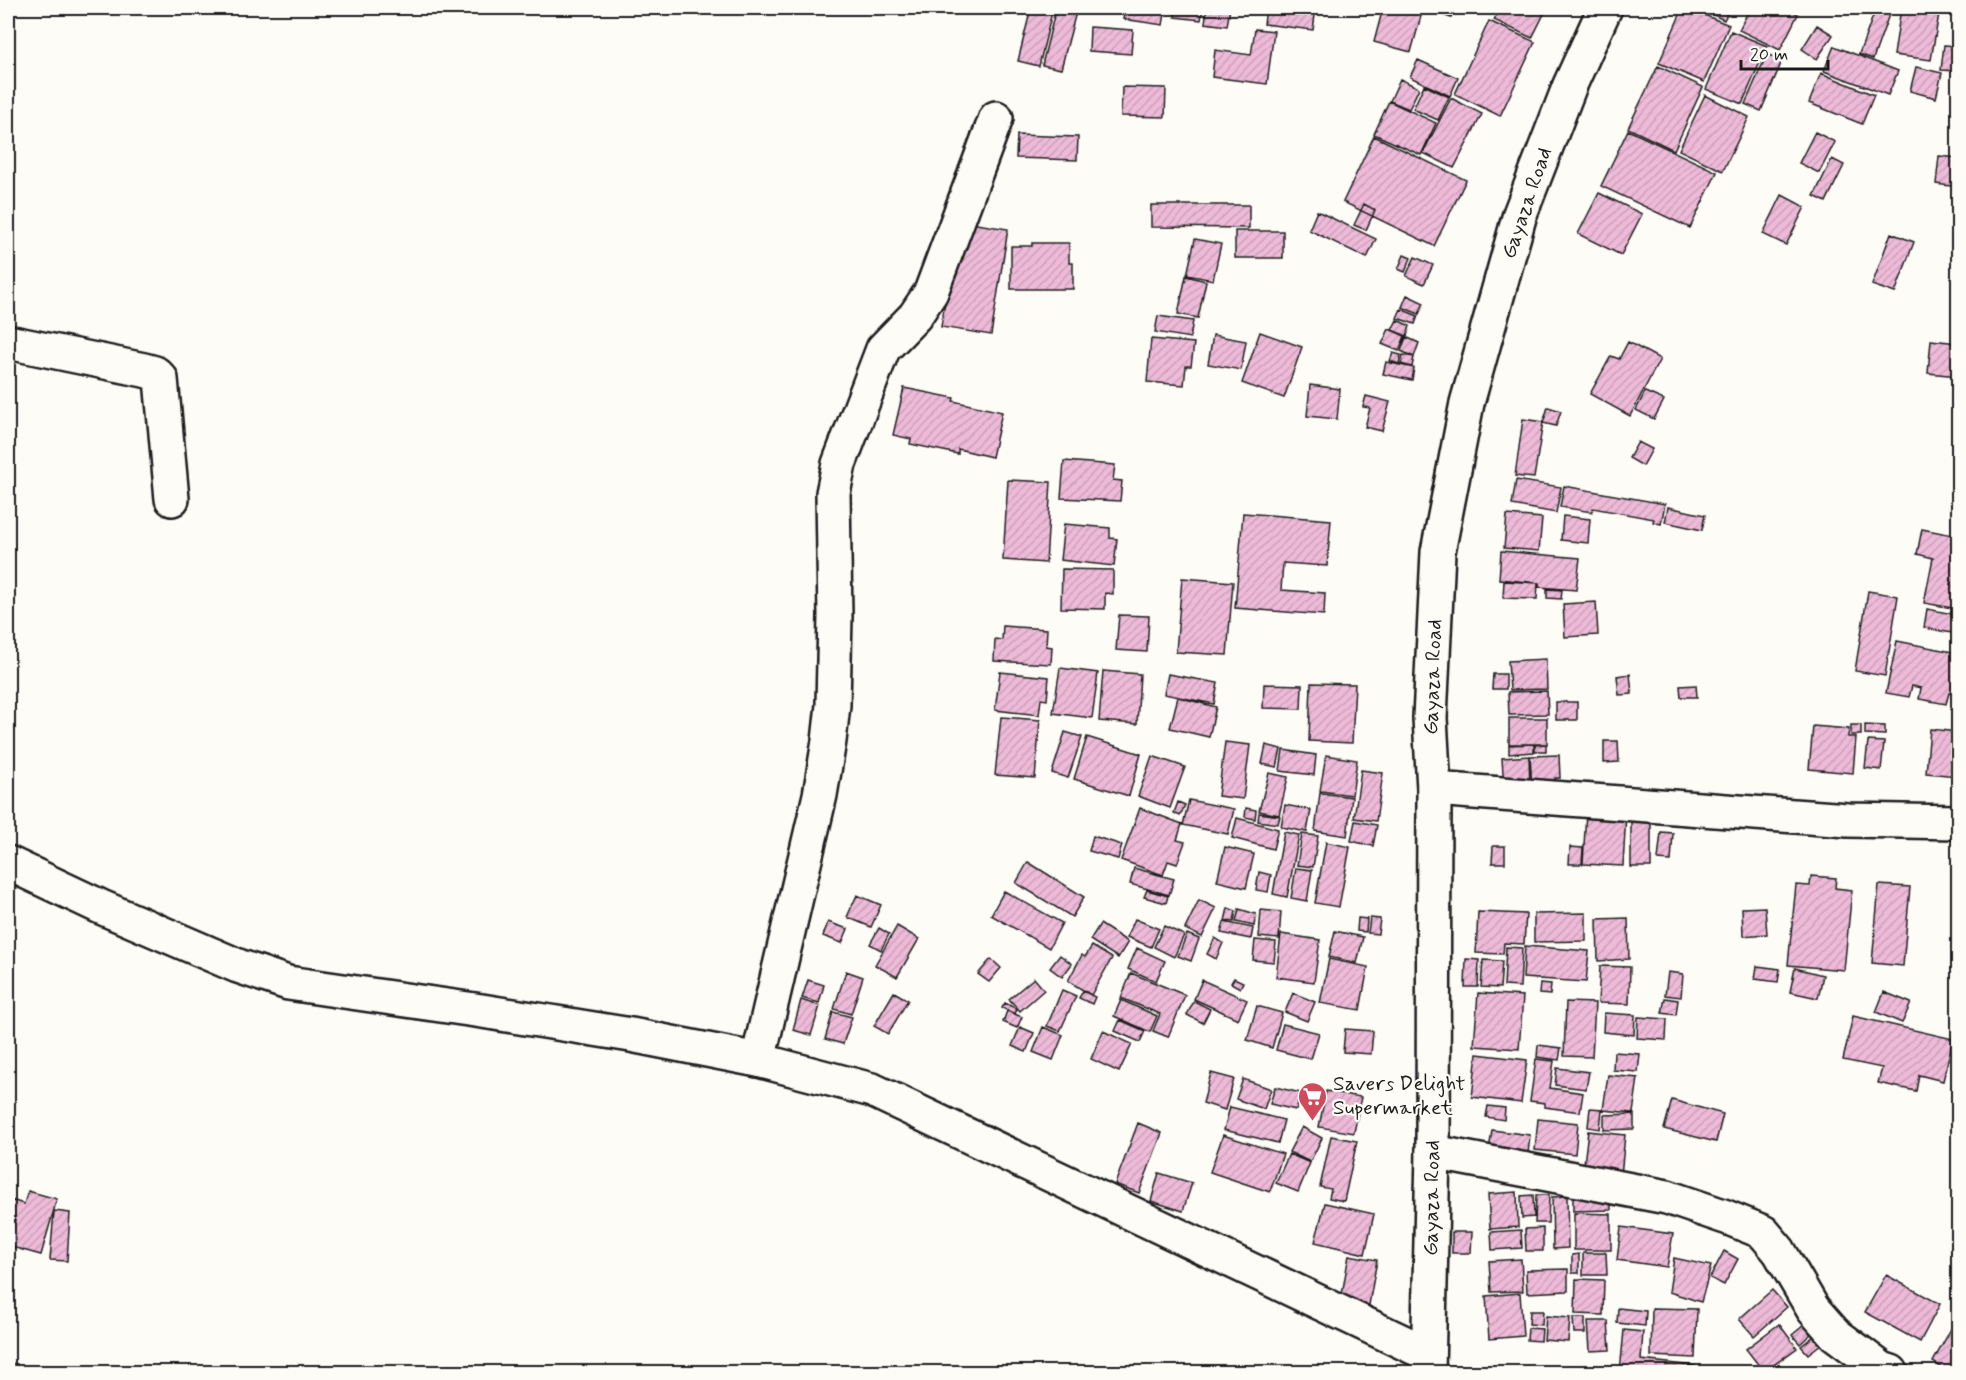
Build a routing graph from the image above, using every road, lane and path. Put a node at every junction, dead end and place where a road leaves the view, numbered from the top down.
1 (1605, 8) edge
2 (996, 118) dead end
3 (8, 342) edge
4 (172, 499) dead end
5 (1434, 789) junction
6 (1959, 822) edge
7 (8, 863) edge
8 (758, 1060) junction
9 (1433, 1152) junction
10 (1428, 1363) edge
11 (1891, 1372) edge

1 - 5 street, Gayaza Road
2 - 8 street
3 - 4 street
5 - 6 street
5 - 9 street, Gayaza Road
7 - 8 street
8 - 10 street
9 - 10 street, Gayaza Road
9 - 11 street

